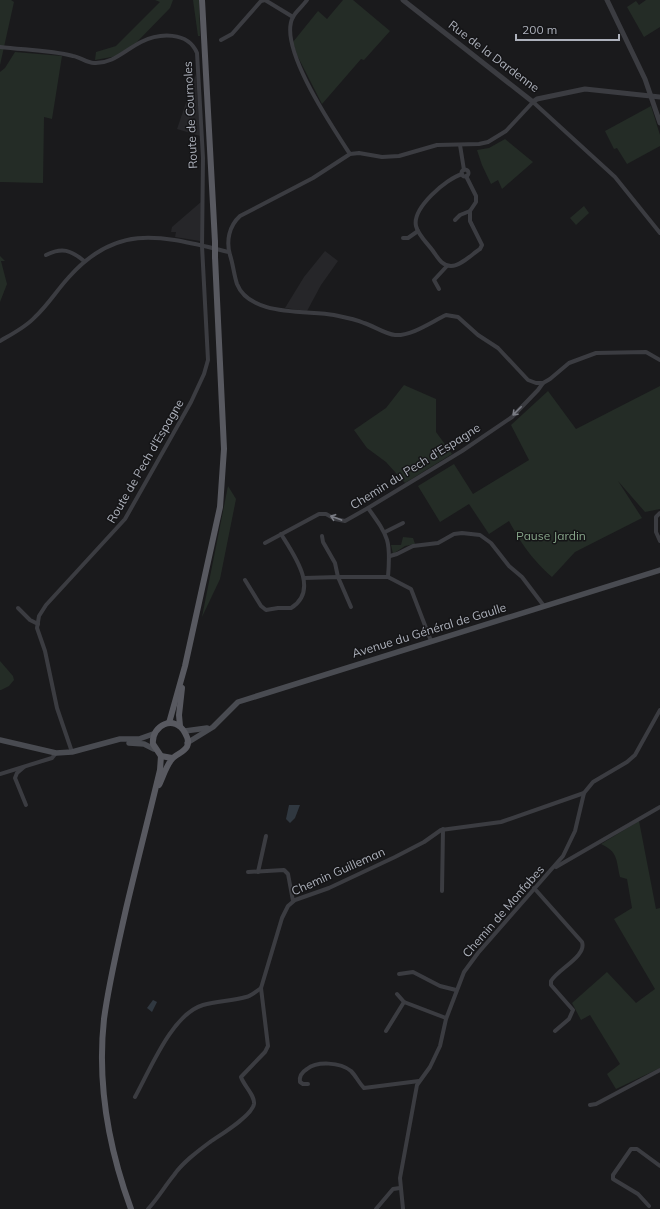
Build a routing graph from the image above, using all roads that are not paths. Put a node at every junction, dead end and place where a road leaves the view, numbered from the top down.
1 (202, 0) edge
2 (307, 0) edge
3 (403, 0) edge
4 (607, 0) edge
5 (293, 17) junction
6 (221, 40) dead end
7 (0, 47) edge
8 (652, 95) junction
9 (660, 97) edge
10 (533, 102) junction
11 (660, 122) edge
12 (460, 145) junction
13 (350, 154) junction
14 (464, 173) junction
15 (470, 211) junction
16 (455, 220) dead end
17 (418, 231) junction
18 (660, 233) edge
19 (403, 238) dead end
20 (202, 246) junction
21 (229, 252) junction
22 (46, 255) dead end
23 (84, 261) junction
24 (447, 266) junction
25 (439, 289) dead end
26 (0, 341) edge
27 (660, 360) edge
28 (543, 382) junction
29 (368, 508) junction
30 (660, 513) edge
31 (403, 523) dead end
32 (658, 531) edge
33 (385, 532) junction
34 (281, 534) junction
35 (322, 536) dead end
36 (660, 541) edge
37 (265, 543) dead end
38 (390, 556) junction
39 (660, 570) edge
40 (338, 577) junction
41 (348, 577) junction
42 (388, 577) junction
43 (304, 578) junction
44 (245, 580) dead end
45 (342, 586) junction
46 (351, 606) dead end
47 (544, 606) junction
48 (18, 608) dead end
49 (38, 624) junction
50 (431, 641) junction
51 (184, 666) junction
52 (660, 710) edge
53 (169, 723) junction
54 (213, 727) junction
55 (182, 729) junction
56 (153, 734) junction
57 (0, 740) edge
58 (107, 742) junction
59 (187, 743) junction
60 (154, 749) junction
61 (72, 752) junction
62 (56, 753) junction
63 (161, 756) junction
64 (172, 758) junction
65 (24, 767) junction
66 (0, 774) edge
67 (584, 793) junction
68 (153, 797) junction
69 (26, 805) dead end
70 (660, 807) edge
71 (443, 829) junction
72 (266, 836) dead end
73 (554, 868) junction
74 (248, 872) dead end
75 (258, 872) junction
76 (534, 888) junction
77 (442, 891) dead end
78 (293, 901) junction
79 (399, 974) dead end
80 (262, 988) junction
81 (456, 990) junction
82 (397, 994) dead end
83 (404, 1002) junction
84 (446, 1018) junction
85 (386, 1031) dead end
86 (555, 1031) dead end
87 (660, 1070) edge
88 (419, 1081) junction
89 (308, 1084) dead end
90 (135, 1097) dead end
91 (590, 1105) dead end
92 (660, 1166) edge
93 (400, 1188) junction
94 (649, 1206) dead end
95 (131, 1209) edge
96 (148, 1209) edge
97 (376, 1209) edge
98 (402, 1209) edge

1 - 51 main road, bridge
2 - 5 street
3 - 10 street, Rue de la Dardenne
4 - 8 street
5 - 6 street
5 - 13 street
7 - 20 street, Route de Cournoles
8 - 9 street, Rue de la Dardenne
8 - 10 street, Rue de la Dardenne
8 - 11 street
10 - 12 street
10 - 18 street
12 - 13 street
12 - 14 street
13 - 21 street
14 - 15 street
14 - 17 street
15 - 16 street
15 - 24 street
17 - 19 street
17 - 24 street
20 - 21 street
20 - 23 street
20 - 49 street, Route de Pech d'Espagne
21 - 28 street
22 - 23 street
23 - 26 street
24 - 25 street
27 - 28 street, Chemin du Pech d'Espagne
28 -> 29 street, Chemin du Pech d'Espagne
29 - 33 street
29 -> 34 street, Chemin du Pech d'Espagne
30 - 32 street
31 - 33 street
32 - 36 street
33 - 38 street
34 - 37 street, Chemin du Pech d'Espagne
34 - 43 street
35 - 40 street
38 - 42 street
38 - 47 street
39 - 47 main road, Avenue du Général de Gaulle
40 - 41 street
40 - 43 street
40 - 45 street
41 - 42 street
41 - 45 street
42 - 50 street
43 - 44 street
45 - 46 street
47 - 50 main road, Avenue du Général de Gaulle
48 - 49 street
49 - 61 street
50 - 54 main road, Avenue du Général de Gaulle
51 - 53 main road
51 - 55 main road
52 - 67 street
53 - 55 main road
53 - 56 main road
54 - 55 main road
54 - 59 main road, Avenue du Général de Gaulle
55 - 59 main road
56 - 58 main road
56 - 60 main road
57 - 62 main road
58 - 60 main road
58 - 61 main road
59 - 64 main road
60 - 63 main road
61 - 62 main road
62 - 65 street
63 - 64 main road
63 - 68 main road
64 - 68 main road
65 - 66 street
65 - 69 street
67 - 71 street, Chemin Guilleman
67 - 73 street, Chemin de Monfabes
68 - 95 main road
70 - 73 street
71 - 77 street
71 - 78 street, Chemin Guilleman
72 - 75 street
73 - 76 street, Chemin de Monfabes
74 - 75 street
75 - 78 street
76 - 81 street, Chemin de Monfabes
76 - 86 street
78 - 80 street, Chemin Guilleman
79 - 81 street
80 - 90 street
80 - 96 street, Chemin Guilleman
81 - 84 street, Chemin de Monfabes
82 - 83 street
83 - 84 street
83 - 85 street
84 - 88 street, Chemin de Monfabes
87 - 91 street
88 - 89 street
88 - 93 street
92 - 94 street
93 - 97 street
93 - 98 street

